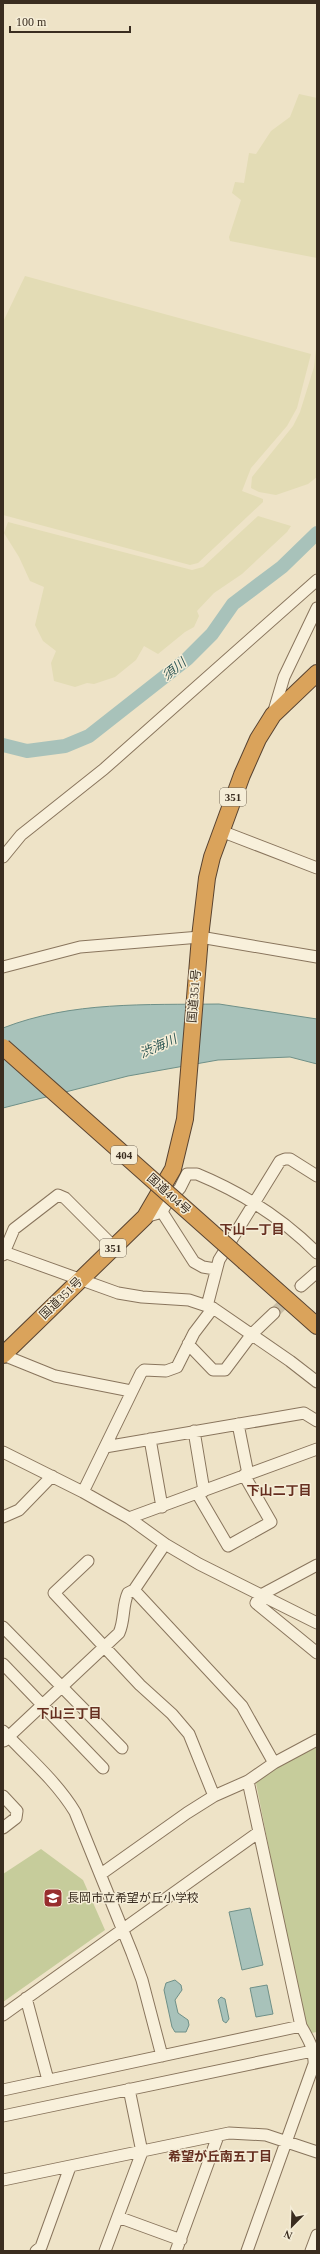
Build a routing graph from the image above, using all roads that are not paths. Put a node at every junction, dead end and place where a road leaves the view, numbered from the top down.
1 (317, 580) edge
2 (317, 608) edge
3 (317, 673) edge
4 (273, 714) junction
5 (221, 831) junction
6 (3, 857) edge
7 (317, 868) edge
8 (199, 942) junction
9 (317, 957) edge
10 (3, 967) edge
11 (3, 1048) edge
12 (317, 1176) edge
13 (254, 1202) junction
14 (162, 1212) junction
15 (145, 1217) junction
16 (114, 1247) junction
17 (317, 1252) edge
18 (4, 1253) edge
19 (215, 1269) junction
20 (317, 1272) edge
21 (79, 1280) junction
22 (301, 1286) tunnel mouth
23 (210, 1307) junction
24 (274, 1313) tunnel mouth
25 (317, 1326) edge
26 (252, 1334) junction
27 (188, 1344) junction
28 (3, 1355) edge
29 (317, 1382) edge
30 (132, 1392) junction
31 (317, 1421) edge
32 (238, 1424) junction
33 (194, 1432) junction
34 (150, 1439) junction
35 (105, 1446) junction
36 (317, 1449) edge
37 (3, 1452) edge
38 (246, 1475) junction
39 (52, 1476) junction
40 (83, 1492) junction
41 (201, 1492) junction
42 (162, 1506) junction
43 (3, 1517) edge
44 (129, 1518) junction
45 (165, 1544) junction
46 (88, 1561) dead end
47 (317, 1565) edge
48 (134, 1590) junction
49 (261, 1595) junction
50 (317, 1623) edge
51 (3, 1627) edge
52 (103, 1646) junction
53 (317, 1653) edge
54 (3, 1664) edge
55 (60, 1687) junction
56 (42, 1705) junction
57 (5, 1736) edge
58 (317, 1740) edge
59 (122, 1748) dead end
60 (274, 1763) junction
61 (103, 1768) dead end
62 (248, 1781) junction
63 (3, 1796) edge
64 (214, 1796) junction
65 (3, 1828) edge
66 (259, 1832) junction
67 (101, 1874) junction
68 (123, 1930) junction
69 (26, 1998) junction
70 (3, 2014) edge
71 (301, 2026) junction
72 (315, 2050) edge
73 (162, 2056) junction
74 (48, 2080) junction
75 (129, 2089) junction
76 (3, 2090) edge
77 (3, 2116) edge
78 (218, 2136) junction
79 (286, 2141) junction
80 (142, 2152) junction
81 (317, 2152) edge
82 (70, 2167) junction
83 (3, 2180) edge
84 (118, 2217) junction
85 (317, 2235) edge
86 (181, 2240) junction
87 (36, 2251) edge
88 (105, 2251) edge
89 (176, 2251) edge
90 (247, 2251) edge
91 (311, 2251) edge

1 - 6 street
2 - 4 street
3 - 4 highway, 国道351号 / 351
4 - 5 highway, 国道351号 / 351
5 - 7 street
5 - 8 highway, 国道351号 / 351
8 - 9 street
8 - 10 street
8 - 15 highway, 国道351号 / 351
11 - 25 highway, 国道404号 / 404, bridge
12 - 13 street
13 - 14 street
13 - 17 street
13 - 19 street
14 - 15 street
14 - 19 street
15 - 16 highway, 国道351号 / 351
16 - 18 street
16 - 21 highway, 国道351号 / 351
18 - 21 street
19 - 23 street
20 - 22 street
21 - 23 street
21 - 28 highway, 国道351号 / 351
23 - 26 street
23 - 27 street
24 - 26 street
26 - 27 street
26 - 29 street
27 - 30 street
28 - 30 street
30 - 35 street
31 - 32 street
32 - 33 street
32 - 38 street
33 - 34 street
33 - 41 street
34 - 35 street
34 - 42 street
35 - 40 street
36 - 38 street
37 - 39 street
38 - 41 street
38 - 41 street
39 - 40 street
39 - 43 street
40 - 44 street
41 - 42 street
42 - 44 street
44 - 45 street
45 - 48 street
45 - 49 street
46 - 52 street
47 - 49 street
48 - 52 street
48 - 60 street
49 - 50 street
49 - 53 street
51 - 55 street
52 - 55 street
52 - 64 street
54 - 56 street
55 - 56 street
55 - 59 street
56 - 57 street
56 - 61 street
57 - 67 street
58 - 60 street
60 - 62 street
62 - 64 street
62 - 66 street
63 - 65 street
64 - 67 street
66 - 68 street
66 - 71 street
67 - 68 street
68 - 69 street
68 - 73 street
69 - 70 street
69 - 74 street
71 - 72 street
71 - 73 street
72 - 75 street
72 - 79 street
73 - 74 street
74 - 76 street
75 - 77 street
75 - 80 street
78 - 79 street
78 - 80 street
78 - 86 street
79 - 81 street
79 - 90 street
80 - 82 street
80 - 84 street
82 - 83 street
82 - 87 street
84 - 86 street
84 - 88 street
85 - 91 street
86 - 89 street

